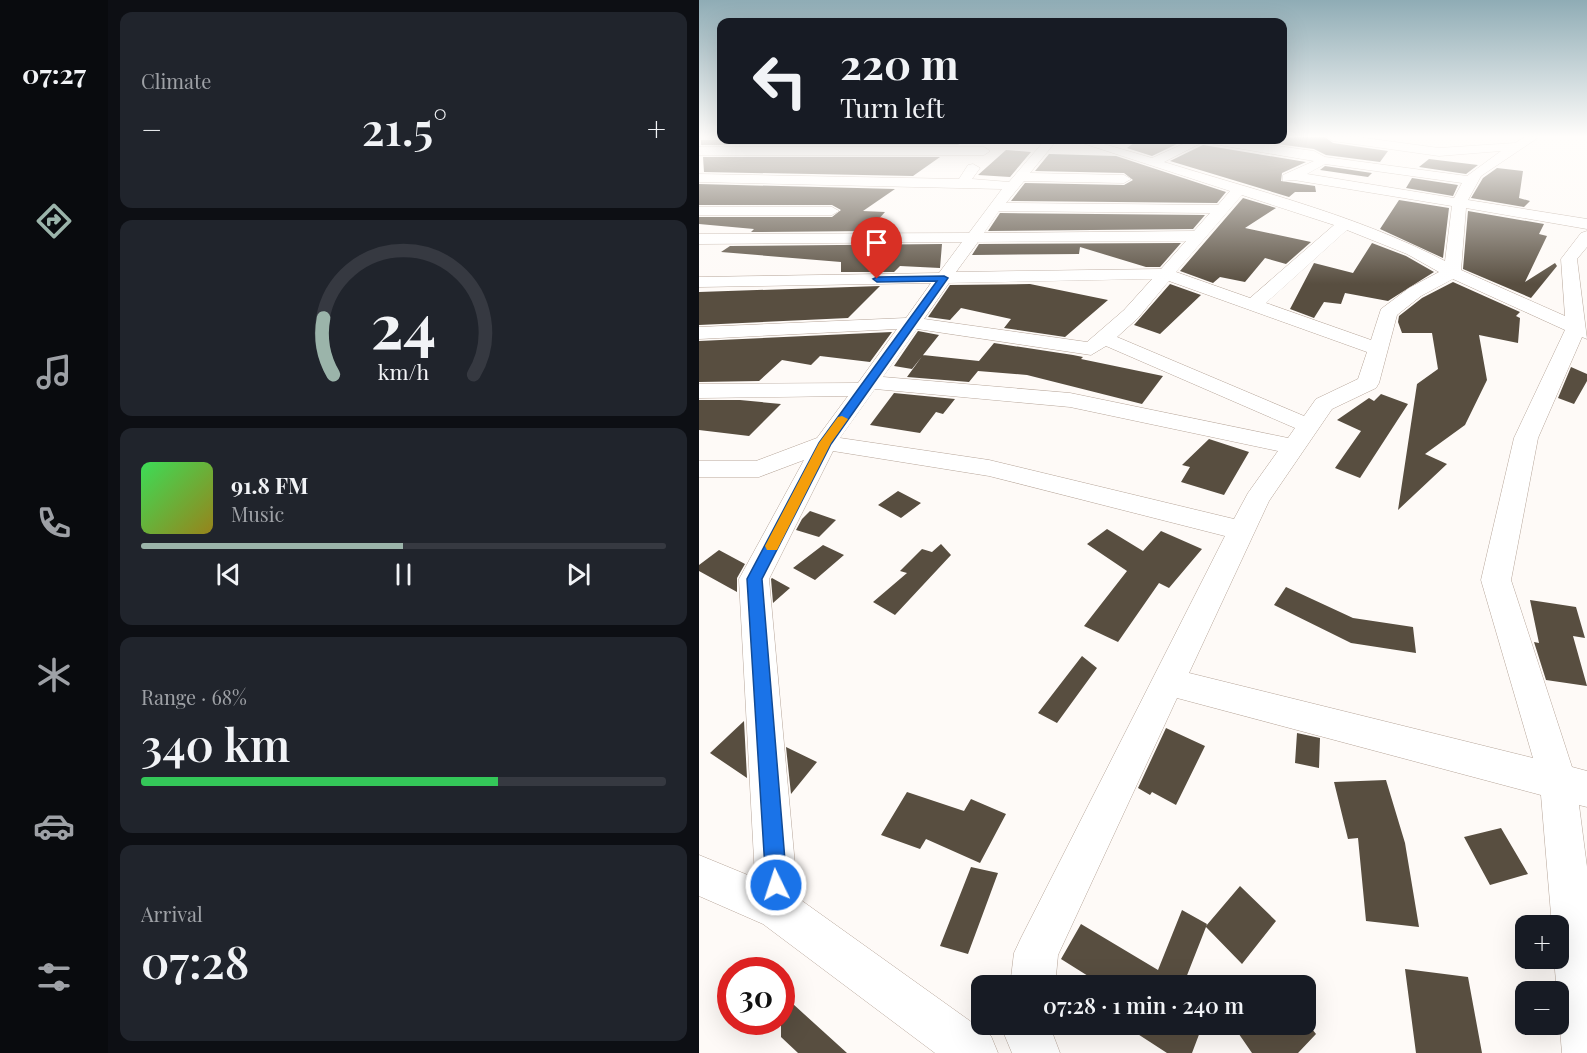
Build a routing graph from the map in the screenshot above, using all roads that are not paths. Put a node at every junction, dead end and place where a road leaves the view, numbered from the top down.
1 (858, 186) edge
2 (1014, 186) edge
3 (1231, 186) edge
4 (1262, 186) edge
5 (1343, 186) edge
6 (1444, 186) edge
7 (1470, 186) edge
8 (1247, 191) junction
9 (1466, 191) junction
10 (840, 204) junction
11 (995, 207) junction
12 (1222, 209) junction
13 (699, 211) edge
14 (1345, 224) junction
15 (1587, 224) edge
16 (1587, 236) edge
17 (1199, 237) junction
18 (699, 239) edge
19 (805, 239) junction
20 (972, 239) junction
21 (1452, 272) junction
22 (1166, 274) junction
23 (944, 278) junction
24 (699, 282) edge
25 (1253, 305) junction
26 (912, 323) junction
27 (1582, 330) edge
28 (699, 333) edge
29 (1103, 338) junction
30 (1378, 349) junction
31 (867, 386) junction
32 (699, 391) edge
33 (1301, 436) junction
34 (825, 443) junction
35 (699, 470) edge
36 (1242, 531) junction
37 (1168, 682) junction
38 (1572, 785) edge
39 (699, 875) edge
40 (778, 909) junction
41 (1033, 975) edge
42 (1028, 1035) edge
43 (973, 1053) edge
44 (1036, 1053) edge
45 (1586, 1053) edge

1 - 10 street
2 - 11 street
3 - 8 street
4 - 8 street
5 - 9 street
6 - 9 street
7 - 9 street
8 - 12 street
8 - 14 street
9 - 15 street
9 - 21 street
10 - 13 street
10 - 19 street
11 - 12 street
11 - 20 street
12 - 17 street
14 - 21 street
14 - 25 street
16 - 27 street
17 - 20 street
17 - 22 street
18 - 19 street
19 - 20 street
20 - 23 street
21 - 27 street
21 - 30 street
22 - 23 street
22 - 25 street
22 - 29 street
23 - 24 street
23 - 26 street
25 - 30 street
26 - 28 street
26 - 29 street
26 - 31 street
27 - 38 street
29 - 33 street
30 - 33 street
31 - 32 street
31 - 33 street
31 - 34 street
33 - 36 street
34 - 35 street
34 - 36 street
34 - 40 street
36 - 37 street
37 - 38 street
37 - 41 street
38 - 45 street
39 - 40 street
40 - 43 street
42 - 44 street

